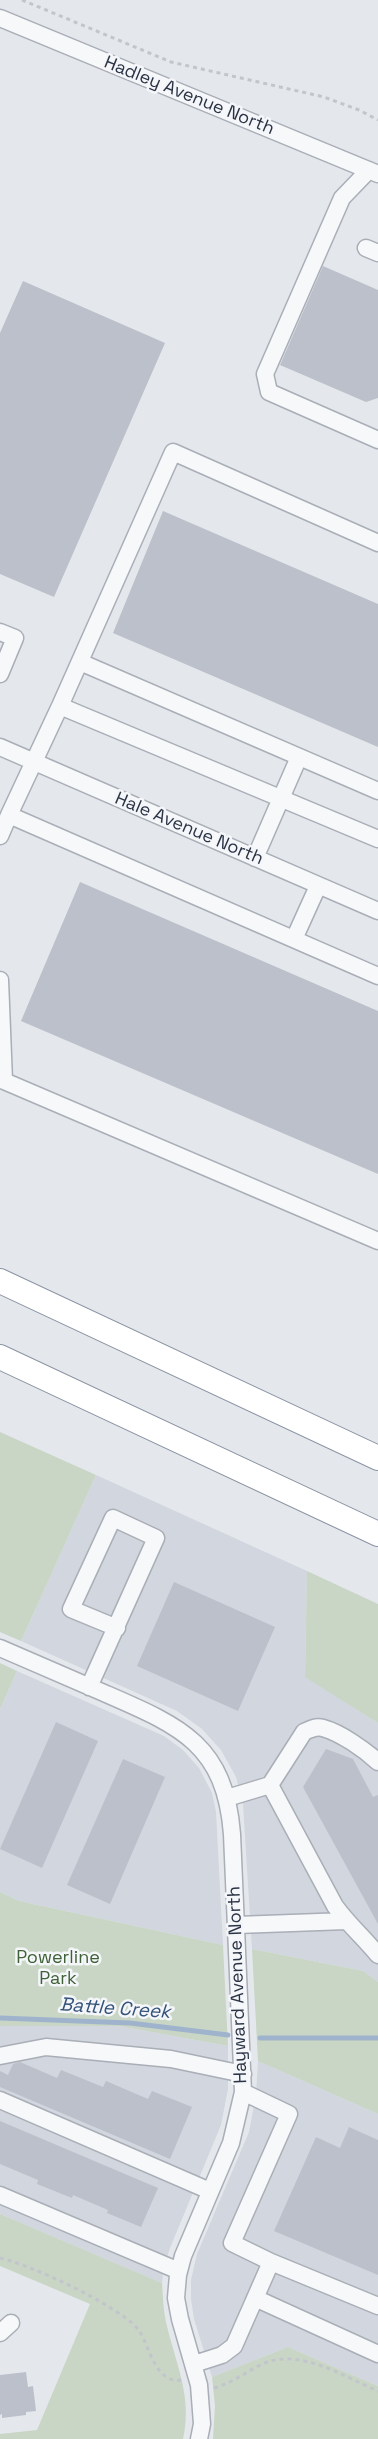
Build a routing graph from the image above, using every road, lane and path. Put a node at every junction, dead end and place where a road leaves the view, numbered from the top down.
1 (22, 0) edge
2 (0, 18) edge
3 (378, 120) edge
4 (373, 172) edge
5 (378, 440) edge
6 (378, 543) edge
7 (0, 632) edge
8 (80, 662) junction
9 (0, 674) edge
10 (60, 706) junction
11 (0, 747) edge
12 (300, 757) junction
13 (35, 762) junction
14 (378, 792) edge
15 (281, 798) junction
16 (9, 815) junction
17 (0, 836) edge
18 (378, 839) edge
19 (256, 858) junction
20 (318, 886) junction
21 (378, 912) edge
22 (294, 939) junction
23 (378, 976) edge
24 (0, 980) edge
25 (378, 1241) edge
26 (0, 1281) edge
27 (0, 1357) edge
28 (378, 1458) edge
29 (378, 1534) edge
30 (117, 1628) junction
31 (0, 1648) edge
32 (90, 1687) junction
33 (378, 1762) edge
34 (270, 1785) junction
35 (227, 1798) junction
36 (346, 1921) junction
37 (236, 1925) junction
38 (378, 1955) edge
39 (0, 2056) edge
40 (243, 2074) junction
41 (243, 2092) junction
42 (0, 2100) edge
43 (210, 2191) junction
44 (0, 2194) edge
45 (0, 2258) edge
46 (271, 2262) junction
47 (179, 2272) junction
48 (255, 2298) junction
49 (378, 2306) edge
50 (378, 2354) edge
51 (194, 2364) junction
52 (184, 2380) dead end
53 (214, 2388) dead end
54 (378, 2391) edge
55 (199, 2439) edge

1 - 3 path
2 - 4 street, Hadley Avenue North
4 - 5 street
6 - 8 street
7 - 9 street
8 - 10 street
8 - 12 street
10 - 13 street
10 - 15 street
11 - 13 street, Hale Avenue North
12 - 14 street
12 - 15 street
13 - 16 street
13 - 19 street, Hale Avenue North
15 - 18 street
15 - 19 street
16 - 17 street
16 - 22 street
19 - 20 street, Hale Avenue North
20 - 21 street, Hale Avenue North
20 - 22 street
22 - 23 street
24 - 25 street
26 - 28 highway
27 - 29 highway
30 - 30 street
30 - 32 street
31 - 32 street, Hayward Avenue North
32 - 35 street, Hayward Avenue North
33 - 34 street
34 - 35 street
34 - 36 street
35 - 37 street, Hayward Avenue North
36 - 37 street
36 - 38 street
37 - 40 street, Hayward Avenue North
39 - 40 street
40 - 41 street, Hayward Avenue North
41 - 43 street, Hayward Avenue North
41 - 46 street
42 - 43 street
43 - 47 street, Hayward Avenue North
44 - 47 street
45 - 52 path
46 - 48 street
46 - 49 street
47 - 51 street, Hayward Avenue North
48 - 50 street
48 - 51 street
51 - 55 street, Hayward Avenue North
53 - 54 path

